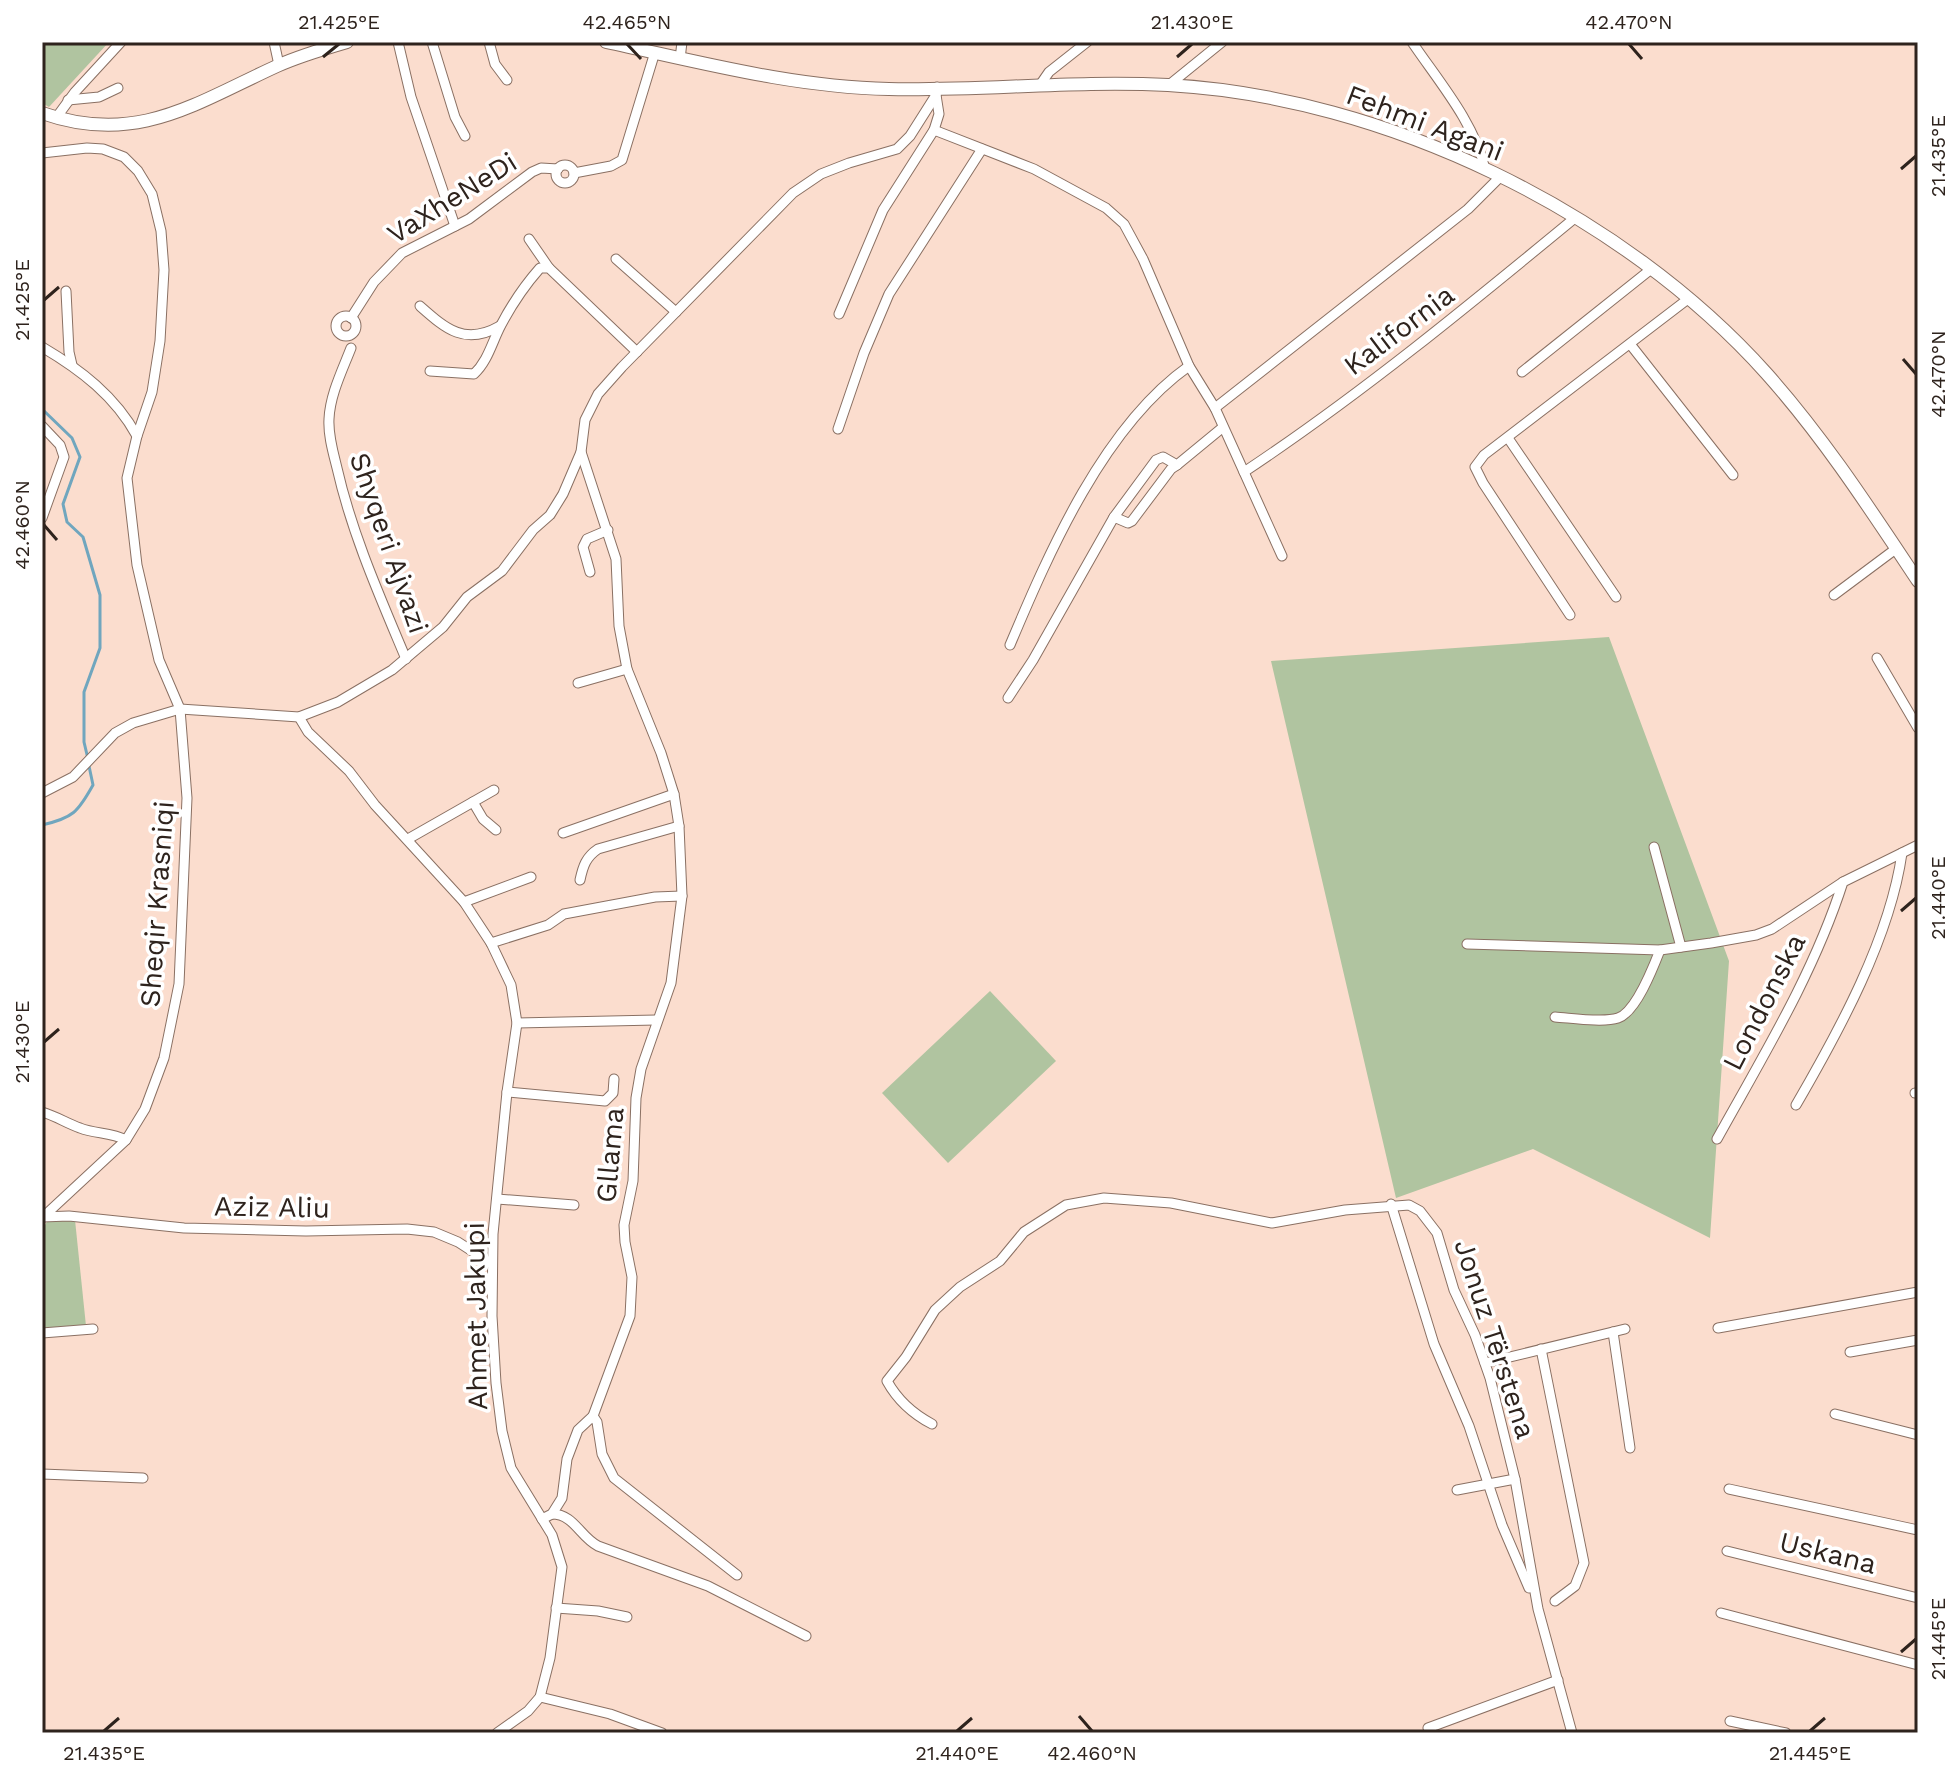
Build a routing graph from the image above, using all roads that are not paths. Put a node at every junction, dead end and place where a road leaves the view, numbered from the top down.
1 (121, 42) edge
2 (274, 42) edge
3 (347, 42) edge
4 (398, 42) edge
5 (432, 42) edge
6 (489, 42) edge
7 (606, 42) edge
8 (682, 42) edge
9 (1087, 42) edge
10 (1222, 42) edge
11 (1412, 42) edge
12 (318, 46) edge
13 (655, 52) junction
14 (680, 59) junction
15 (279, 65) junction
16 (507, 80) dead end
17 (1040, 85) junction
18 (1169, 85) junction
19 (118, 88) dead end
20 (936, 91) junction
21 (68, 100) junction
22 (42, 113) edge
23 (56, 118) junction
24 (934, 130) junction
25 (465, 136) dead end
26 (982, 149) junction
27 (42, 153) edge
28 (1485, 169) junction
29 (1500, 177) junction
30 (1576, 217) junction
31 (455, 226) junction
32 (529, 239) dead end
33 (616, 259) dead end
34 (549, 268) junction
35 (1650, 270) junction
36 (66, 291) dead end
37 (1688, 299) junction
38 (420, 306) dead end
39 (676, 312) junction
40 (839, 314) dead end
41 (351, 318) dead end
42 (500, 326) junction
43 (1630, 344) junction
44 (42, 347) edge
45 (351, 348) dead end
46 (637, 352) junction
47 (72, 365) junction
48 (1189, 366) junction
49 (430, 371) dead end
50 (1522, 372) dead end
51 (1215, 408) junction
52 (42, 426) edge
53 (1222, 428) junction
54 (838, 429) dead end
55 (137, 436) junction
56 (1508, 438) junction
57 (581, 452) junction
58 (1177, 465) junction
59 (1244, 472) junction
60 (1733, 475) dead end
61 (1114, 517) junction
62 (42, 518) edge
63 (608, 530) junction
64 (1897, 548) junction
65 (1282, 556) dead end
66 (590, 572) dead end
67 (1918, 581) edge
68 (1834, 595) dead end
69 (1616, 597) dead end
70 (1570, 615) dead end
71 (1010, 645) dead end
72 (1877, 658) dead end
73 (406, 659) junction
74 (627, 669) junction
75 (578, 683) dead end
76 (1008, 698) dead end
77 (180, 709) junction
78 (299, 717) junction
79 (1918, 728) edge
80 (494, 790) dead end
81 (42, 793) edge
82 (674, 794) junction
83 (473, 802) junction
84 (679, 826) junction
85 (496, 830) dead end
86 (563, 833) dead end
87 (408, 839) junction
88 (1918, 845) edge
89 (1654, 847) dead end
90 (1902, 853) junction
91 (531, 877) dead end
92 (580, 880) dead end
93 (1843, 882) junction
94 (682, 896) junction
95 (464, 902) junction
96 (491, 943) junction
97 (1467, 944) dead end
98 (1681, 947) junction
99 (1660, 950) junction
100 (1555, 1017) dead end
101 (656, 1020) junction
102 (517, 1023) junction
103 (614, 1079) dead end
104 (507, 1092) junction
105 (1796, 1105) dead end
106 (42, 1112) edge
107 (1717, 1139) dead end
108 (126, 1140) junction
109 (497, 1199) junction
110 (1391, 1204) junction
111 (574, 1205) dead end
112 (42, 1218) edge
113 (492, 1264) junction
114 (1918, 1292) edge
115 (1718, 1328) dead end
116 (93, 1329) dead end
117 (1625, 1329) dead end
118 (1613, 1332) junction
119 (42, 1333) edge
120 (1918, 1340) edge
121 (1541, 1349) junction
122 (1850, 1352) dead end
123 (1485, 1363) junction
124 (1835, 1414) dead end
125 (593, 1416) junction
126 (932, 1424) dead end
127 (1918, 1435) edge
128 (1630, 1448) dead end
129 (42, 1474) edge
130 (143, 1478) dead end
131 (1515, 1479) junction
132 (1488, 1482) junction
133 (1729, 1489) dead end
134 (1457, 1490) dead end
135 (552, 1514) junction
136 (542, 1519) junction
137 (1918, 1530) edge
138 (1727, 1551) dead end
139 (737, 1575) dead end
140 (1918, 1598) edge
141 (1555, 1601) dead end
142 (556, 1608) junction
143 (1538, 1609) junction
144 (1721, 1613) dead end
145 (627, 1617) dead end
146 (806, 1636) dead end
147 (1918, 1665) edge
148 (1558, 1680) junction
149 (540, 1697) junction
150 (1730, 1721) dead end
151 (1428, 1728) dead end
152 (497, 1733) edge
153 (662, 1733) edge
154 (1572, 1733) edge
155 (1786, 1733) edge

1 - 21 street
2 - 15 street
3 - 12 main road
4 - 31 street
5 - 25 street
6 - 16 street
7 - 13 main road, Fehmi Agani
8 - 14 street
9 - 17 street
10 - 18 street
11 - 28 street
12 - 15 main road
13 - 14 main road, Fehmi Agani
13 - 31 street, VaXheNeDi
14 - 20 main road, Fehmi Agani
15 - 23 main road
17 - 18 main road, Fehmi Agani
17 - 20 main road, Fehmi Agani
18 - 28 main road, Fehmi Agani
19 - 21 street
20 - 24 street
20 - 39 street, Shyqeri Ajvazi
21 - 23 street
22 - 23 main road
24 - 26 street
24 - 40 street
26 - 48 street
26 - 54 street
27 - 55 street, Sheqir Krasniqi
28 - 29 main road, Fehmi Agani
29 - 30 main road, Fehmi Agani
29 - 51 street
30 - 35 main road, Fehmi Agani
30 - 59 street, Kalifornia
31 - 41 street, VaXheNeDi
32 - 34 street
33 - 39 street
34 - 42 street
34 - 46 street
35 - 37 main road, Fehmi Agani
35 - 50 street
36 - 47 street
37 - 43 street
37 - 64 main road, Fehmi Agani
38 - 42 street
39 - 46 street, Shyqeri Ajvazi
42 - 49 street
43 - 56 street
43 - 60 street
44 - 47 street
45 - 73 street, Shyqeri Ajvazi
46 - 57 street, Shyqeri Ajvazi
47 - 55 street
48 - 51 street
48 - 71 street
51 - 53 street
52 - 62 street
53 - 58 street
53 - 59 street
55 - 77 street, Sheqir Krasniqi
56 - 69 street
56 - 70 street
57 - 63 street, Gllama
57 - 73 street, Shyqeri Ajvazi
58 - 61 street
58 - 61 street
59 - 65 street
61 - 76 street
63 - 66 street
63 - 74 street, Gllama
64 - 67 main road, Fehmi Agani
64 - 68 street
72 - 79 street
73 - 78 street, Shyqeri Ajvazi
74 - 75 street
74 - 82 street, Gllama
77 - 78 street, Shyqeri Ajvazi
77 - 81 street
77 - 108 street, Sheqir Krasniqi
78 - 87 street, Ahmet Jakupi
80 - 83 street
82 - 84 street, Gllama
82 - 86 street
83 - 85 street
83 - 87 street
84 - 92 street
84 - 94 street, Gllama
87 - 95 street, Ahmet Jakupi
88 - 90 street, Londonska
89 - 98 street
90 - 93 street, Londonska
90 - 105 street
91 - 95 street
93 - 98 street, Londonska
93 - 107 street, Londonska
94 - 96 street
94 - 101 street, Gllama
95 - 96 street, Ahmet Jakupi
96 - 102 street, Ahmet Jakupi
97 - 99 street, Londonska
98 - 99 street, Londonska
99 - 100 street
101 - 102 street
101 - 125 street, Gllama
102 - 104 street, Ahmet Jakupi
103 - 104 street
104 - 109 street, Ahmet Jakupi
106 - 108 street
108 - 112 street, Sheqir Krasniqi
109 - 111 street, Ahmet Jakupi
109 - 113 street, Ahmet Jakupi
110 - 123 street, Jonuz Tërstena
110 - 126 street
110 - 132 street
112 - 113 street, Aziz Aliu
113 - 136 street, Ahmet Jakupi
114 - 115 street
116 - 119 street
117 - 118 street
118 - 121 street
118 - 128 street
120 - 122 street
121 - 123 street
121 - 141 street, Jonuz Tërstena
123 - 131 street, Jonuz Tërstena
124 - 127 street
125 - 135 street, Gllama
125 - 139 street
129 - 130 street
131 - 132 street
131 - 143 street, Jonuz Tërstena
132 - 134 street
132 - 143 street
133 - 137 street
135 - 136 street
135 - 146 street
136 - 142 street, Ahmet Jakupi
138 - 140 street, Uskana
142 - 145 street
142 - 149 street, Ahmet Jakupi
143 - 148 street, Jonuz Tërstena
144 - 147 street
148 - 151 street
148 - 154 street, Jonuz Tërstena
149 - 152 street
149 - 153 street
150 - 155 street

